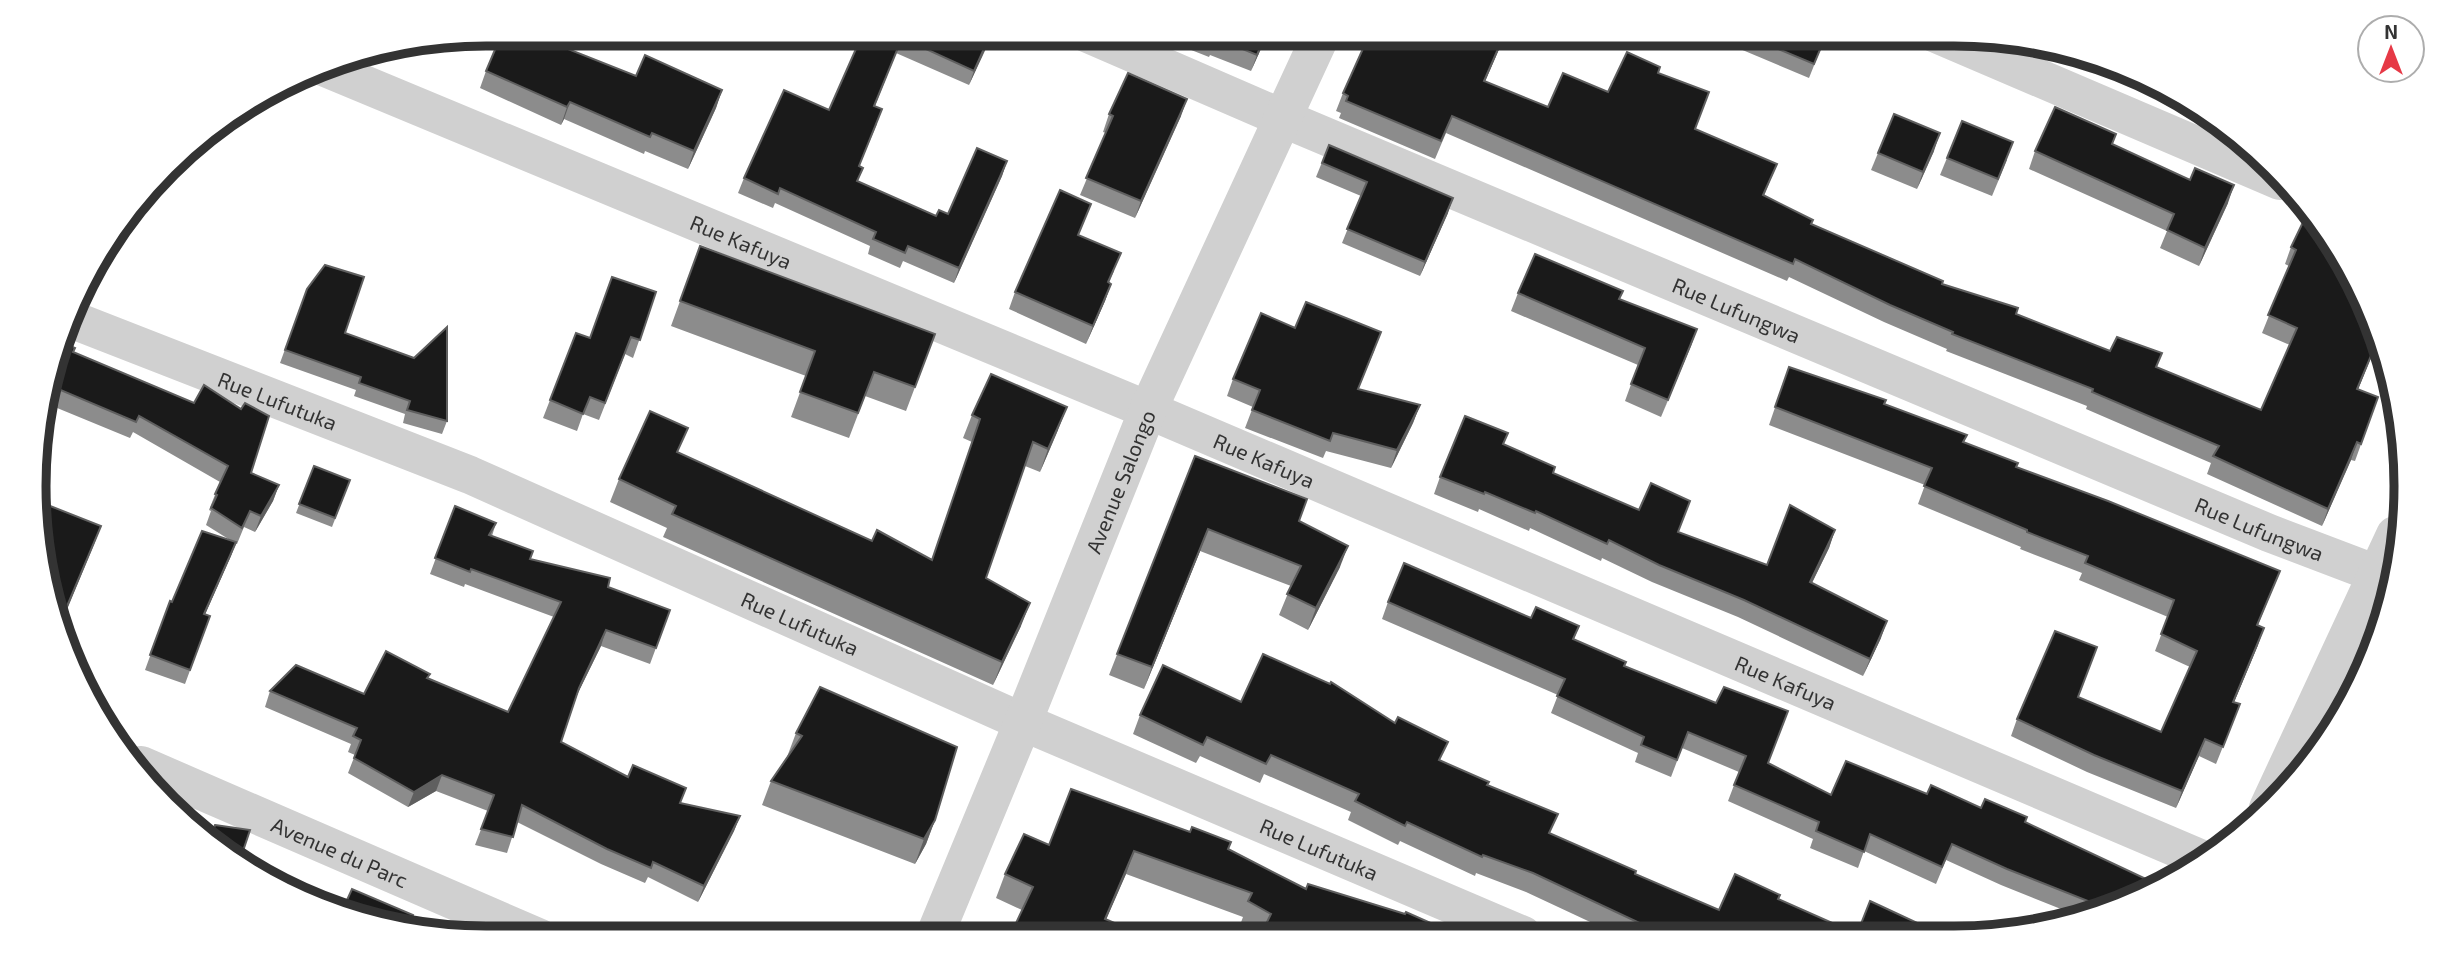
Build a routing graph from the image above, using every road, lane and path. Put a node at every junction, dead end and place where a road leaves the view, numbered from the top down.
1 (1114, 45) edge
2 (1316, 45) edge
3 (1963, 45) edge
4 (335, 72) edge
5 (1282, 118) junction
6 (2267, 176) edge
7 (77, 322) edge
8 (1148, 410) junction
9 (2388, 558) edge
10 (2383, 576) edge
11 (1023, 722) junction
12 (149, 768) edge
13 (2282, 779) edge
14 (2193, 855) edge
15 (512, 926) edge
16 (939, 926) edge
17 (1502, 926) edge

1 - 5 street, Rue Lufungwa
2 - 5 street, Avenue Salongo
3 - 6 street
4 - 8 street, Rue Kafuya
5 - 8 street, Avenue Salongo
5 - 10 street, Rue Lufungwa
7 - 11 street, Rue Lufutuka
8 - 11 street, Avenue Salongo
8 - 14 street, Rue Kafuya
9 - 10 street
10 - 13 street
11 - 16 street, Avenue Salongo
11 - 17 street, Rue Lufutuka
12 - 15 street, Avenue du Parc

